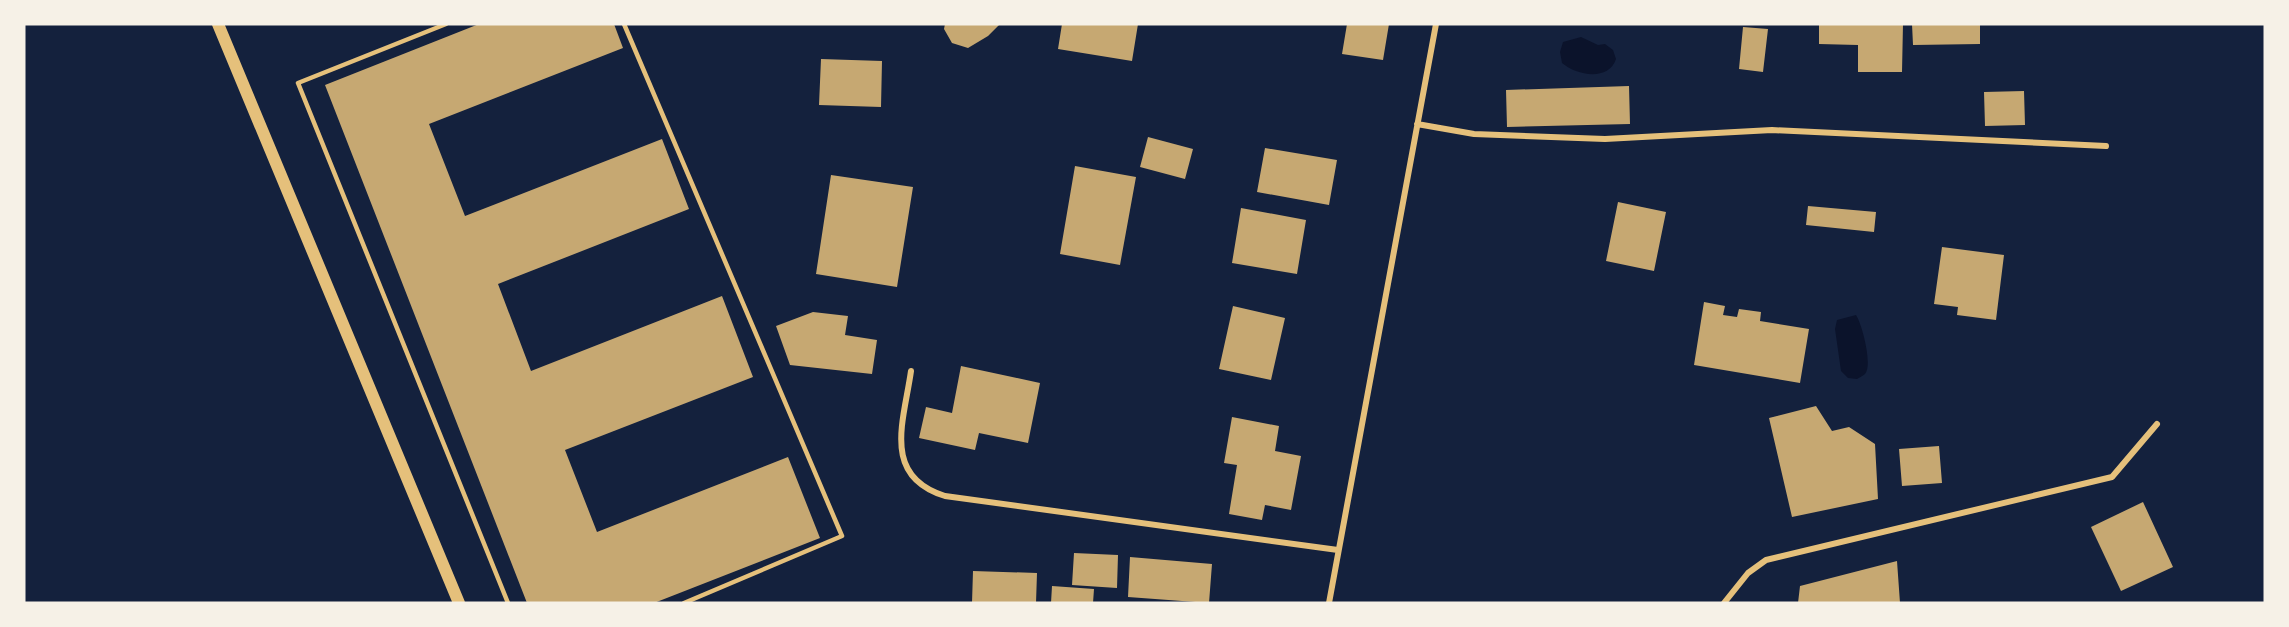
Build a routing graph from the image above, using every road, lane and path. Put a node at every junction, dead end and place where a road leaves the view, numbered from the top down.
1 (218, 24) edge
2 (446, 24) edge
3 (624, 24) edge
4 (1436, 24) edge
5 (1417, 124) junction
6 (2106, 146) dead end
7 (911, 371) dead end
8 (2157, 424) dead end
9 (1338, 550) junction
10 (459, 603) edge
11 (508, 603) edge
12 (684, 603) edge
13 (1329, 603) edge
14 (1724, 603) edge

1 - 10 main road
2 - 11 lane
3 - 12 lane
4 - 5 street
5 - 6 street
5 - 9 street
7 - 9 street
8 - 14 street
9 - 13 street

